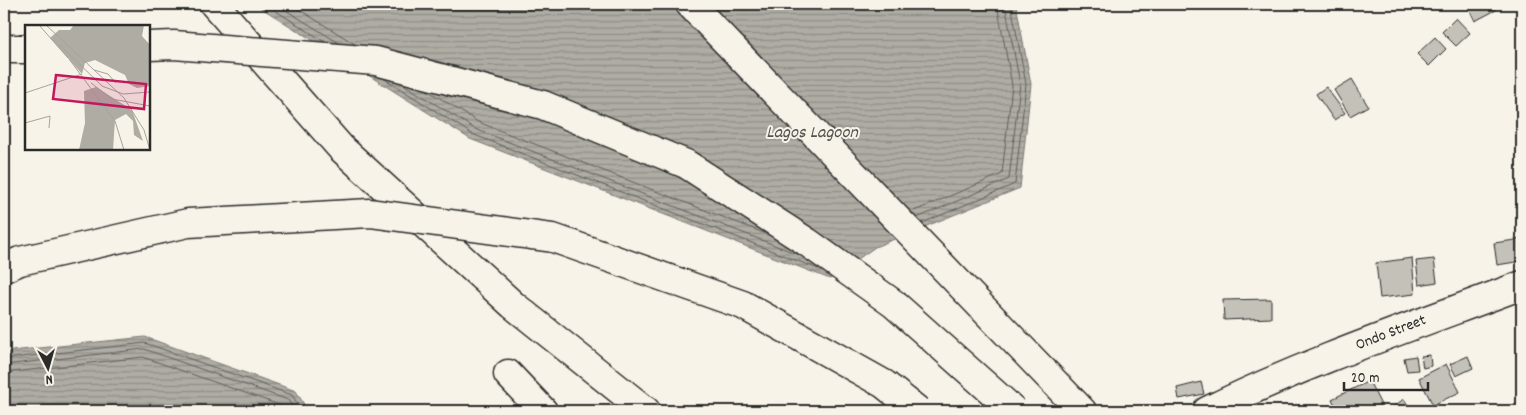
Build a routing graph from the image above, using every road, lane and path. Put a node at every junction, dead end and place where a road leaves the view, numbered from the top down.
1 (214, 4) edge
2 (690, 4) edge
3 (150, 46) edge
4 (25, 49) edge
5 (4, 50) edge
6 (4, 268) edge
7 (1522, 284) edge
8 (508, 374) dead end
9 (543, 411) edge
10 (646, 411) edge
11 (918, 411) edge
12 (1014, 411) edge
13 (1082, 411) edge
14 (1207, 411) edge

1 - 10 main road
2 - 13 main road
3 - 12 main road, bridge
4 - 5 main road
6 - 11 main road, bridge
7 - 14 main road, Ondo Street
8 - 9 main road

